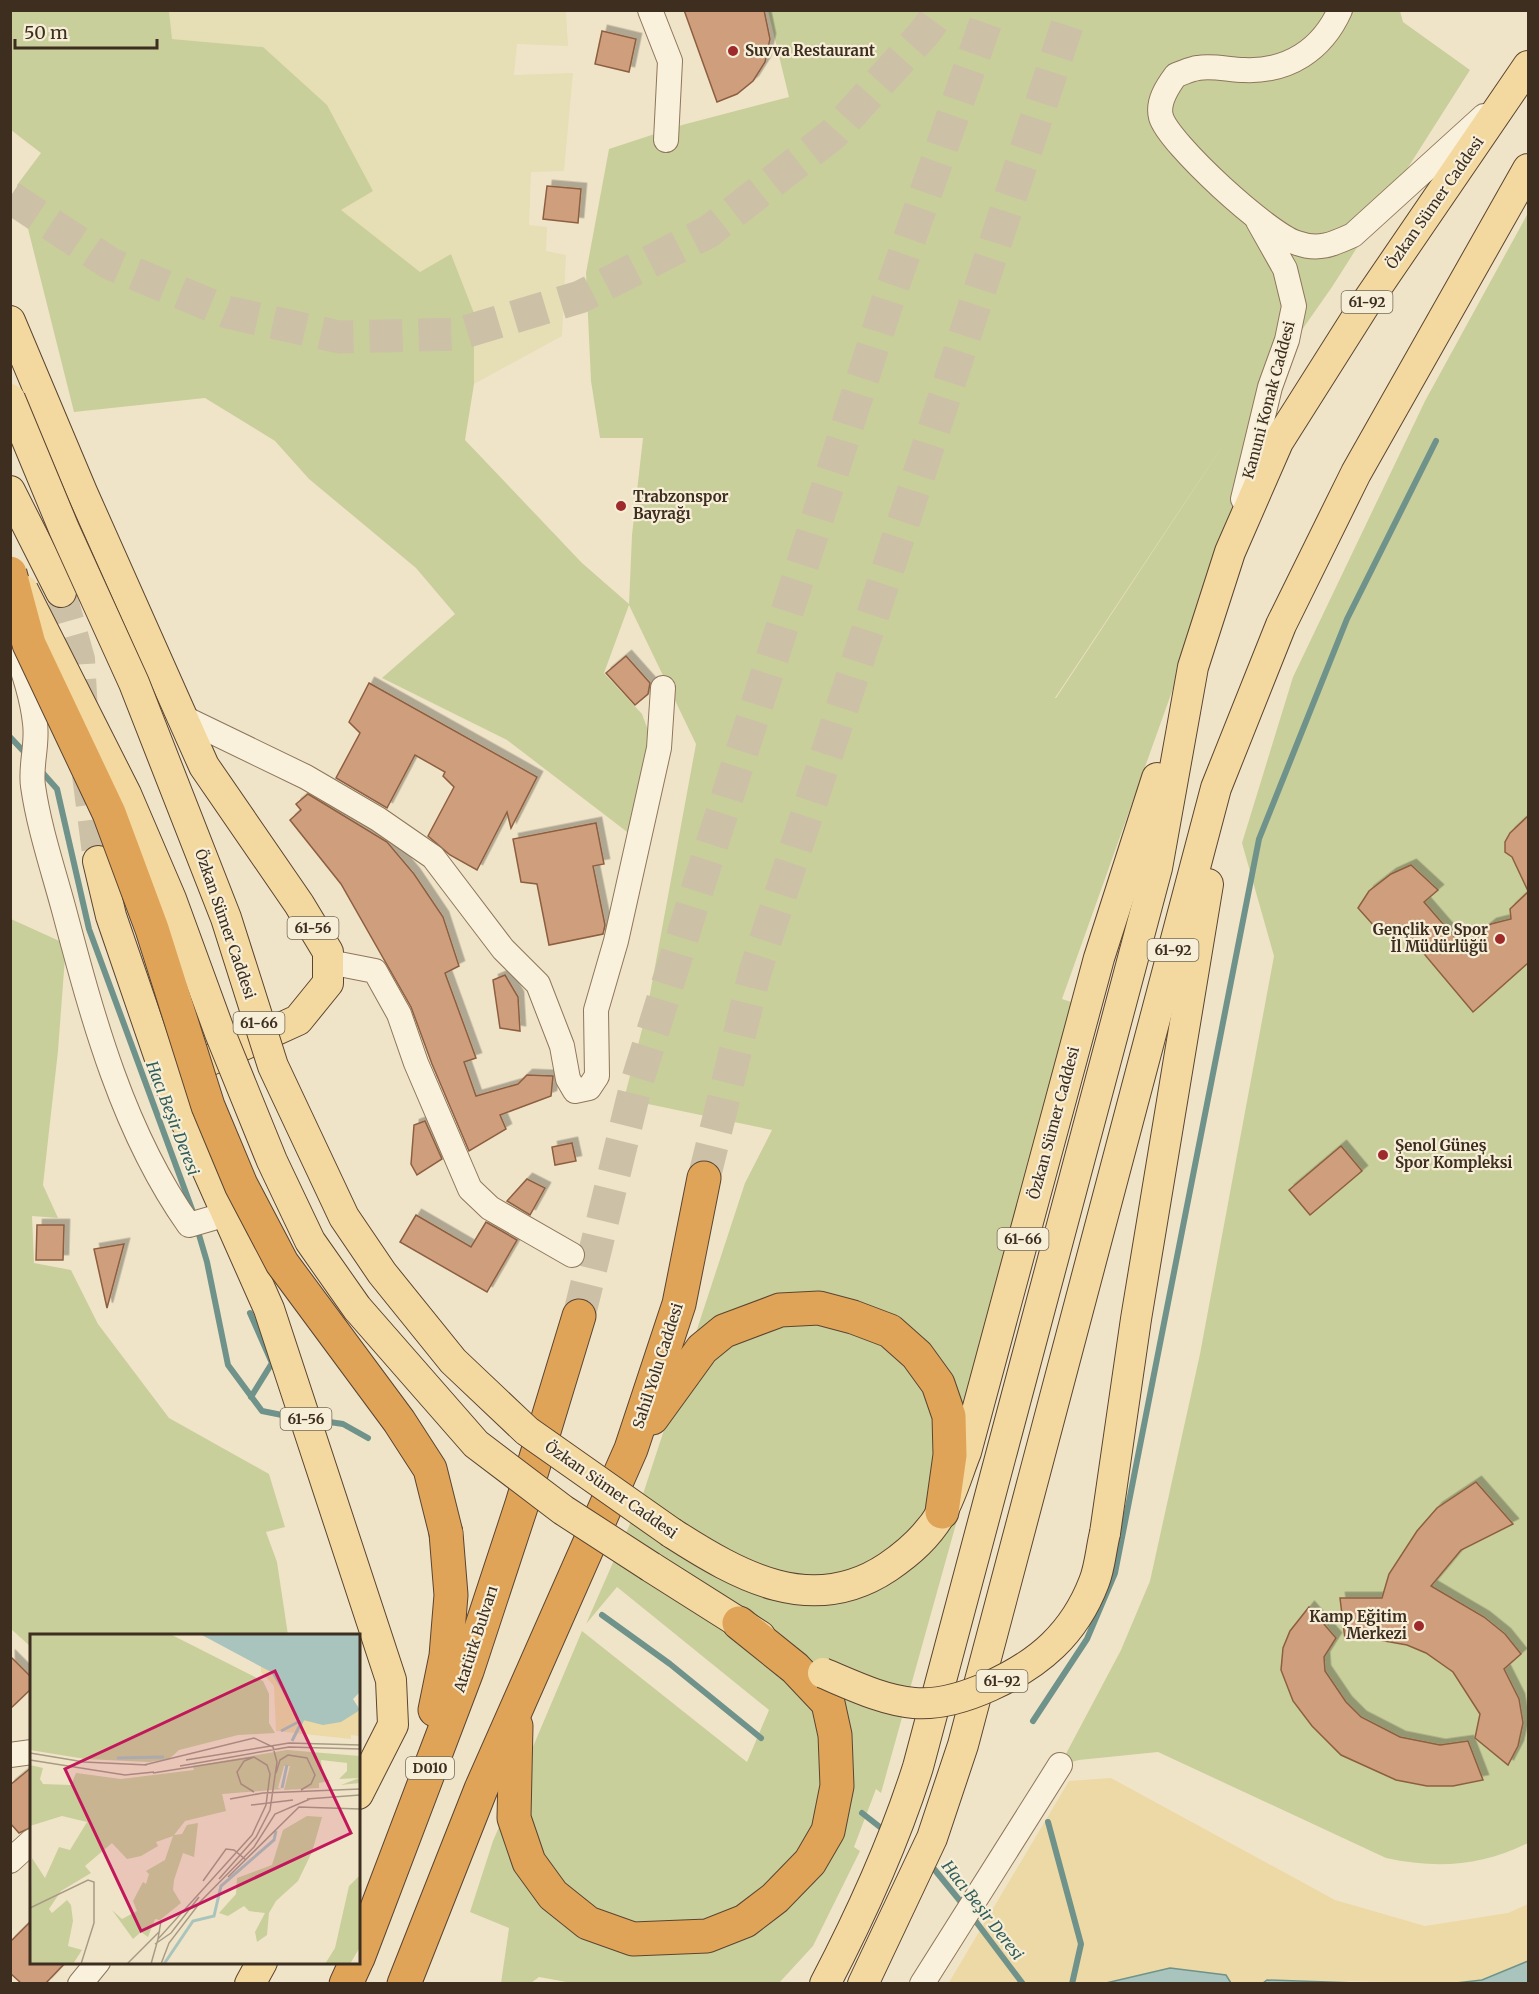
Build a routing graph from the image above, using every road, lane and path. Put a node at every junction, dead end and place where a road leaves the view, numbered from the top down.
1 (650, 10) edge
2 (1340, 10) edge
3 (1528, 66) edge
4 (1512, 91) junction
5 (666, 140) dead end
6 (1528, 169) edge
7 (1257, 219) junction
8 (10, 321) edge
9 (10, 399) edge
10 (10, 491) edge
11 (1230, 552) junction
12 (10, 566) edge
13 (10, 573) edge
14 (61, 592) tunnel mouth
15 (1281, 625) junction
16 (10, 636) edge
17 (1193, 667) junction
18 (663, 688) dead end
19 (182, 717) junction
20 (98, 861) tunnel mouth
21 (329, 962) junction
22 (167, 1079) junction
23 (704, 1178) tunnel mouth
24 (208, 1220) junction
25 (573, 1256) dead end
26 (579, 1316) tunnel mouth
27 (631, 1449) junction
28 (942, 1512) junction
29 (739, 1623) junction
30 (823, 1673) joint
31 (516, 1709) junction
32 (30, 1752) edge
33 (10, 1755) edge
34 (1060, 1765) dead end
35 (481, 1789) junction
36 (360, 1790) edge
37 (418, 1799) junction
38 (30, 1843) edge
39 (10, 1861) edge
40 (360, 1953) edge
41 (96, 1964) edge
42 (261, 1964) edge
43 (355, 1964) edge
44 (928, 1973) edge
45 (80, 1983) edge
46 (250, 1983) edge
47 (347, 1983) edge
48 (404, 1983) edge
49 (422, 1983) edge
50 (825, 1983) edge
51 (863, 1983) edge

1 - 5 street
2 - 7 street
3 - 4 main road, Özkan Sümer Caddesi / 61-92
4 - 7 street
4 - 11 main road, Özkan Sümer Caddesi / 61-92
6 - 15 main road, 61-92
7 - 11 street, Kanuni Konak Caddesi
8 - 19 main road, 61-56
9 - 28 main road, Özkan Sümer Caddesi / 61-66, bridge
10 - 14 main road
11 - 17 main road, Özkan Sümer Caddesi / 61-92
12 - 29 main road, 61-66, bridge
13 - 37 highway, bridge
15 - 30 main road, 61-92, bridge
15 - 51 main road, 61-92
16 - 24 street
17 - 28 main road, Özkan Sümer Caddesi / 61-66
17 - 50 main road, Özkan Sümer Caddesi / 61-92
18 - 19 street
19 - 21 main road, 61-56
20 - 22 main road, 61-56
21 - 22 main road
21 - 25 street
22 - 24 main road, 61-56
23 - 27 highway, Sahil Yolu Caddesi
24 - 36 main road, 61-56
26 - 37 highway, Atatürk Bulvarı / D010
27 - 28 highway
27 - 31 highway, Sahil Yolu Caddesi
29 - 30 main road, 61-66
29 - 31 highway
31 - 35 highway
32 - 33 street
34 - 44 street
35 - 48 highway
35 - 49 highway
37 - 40 highway, Atatürk Bulvarı / D010
38 - 39 street
41 - 45 street
42 - 46 main road
43 - 47 highway

